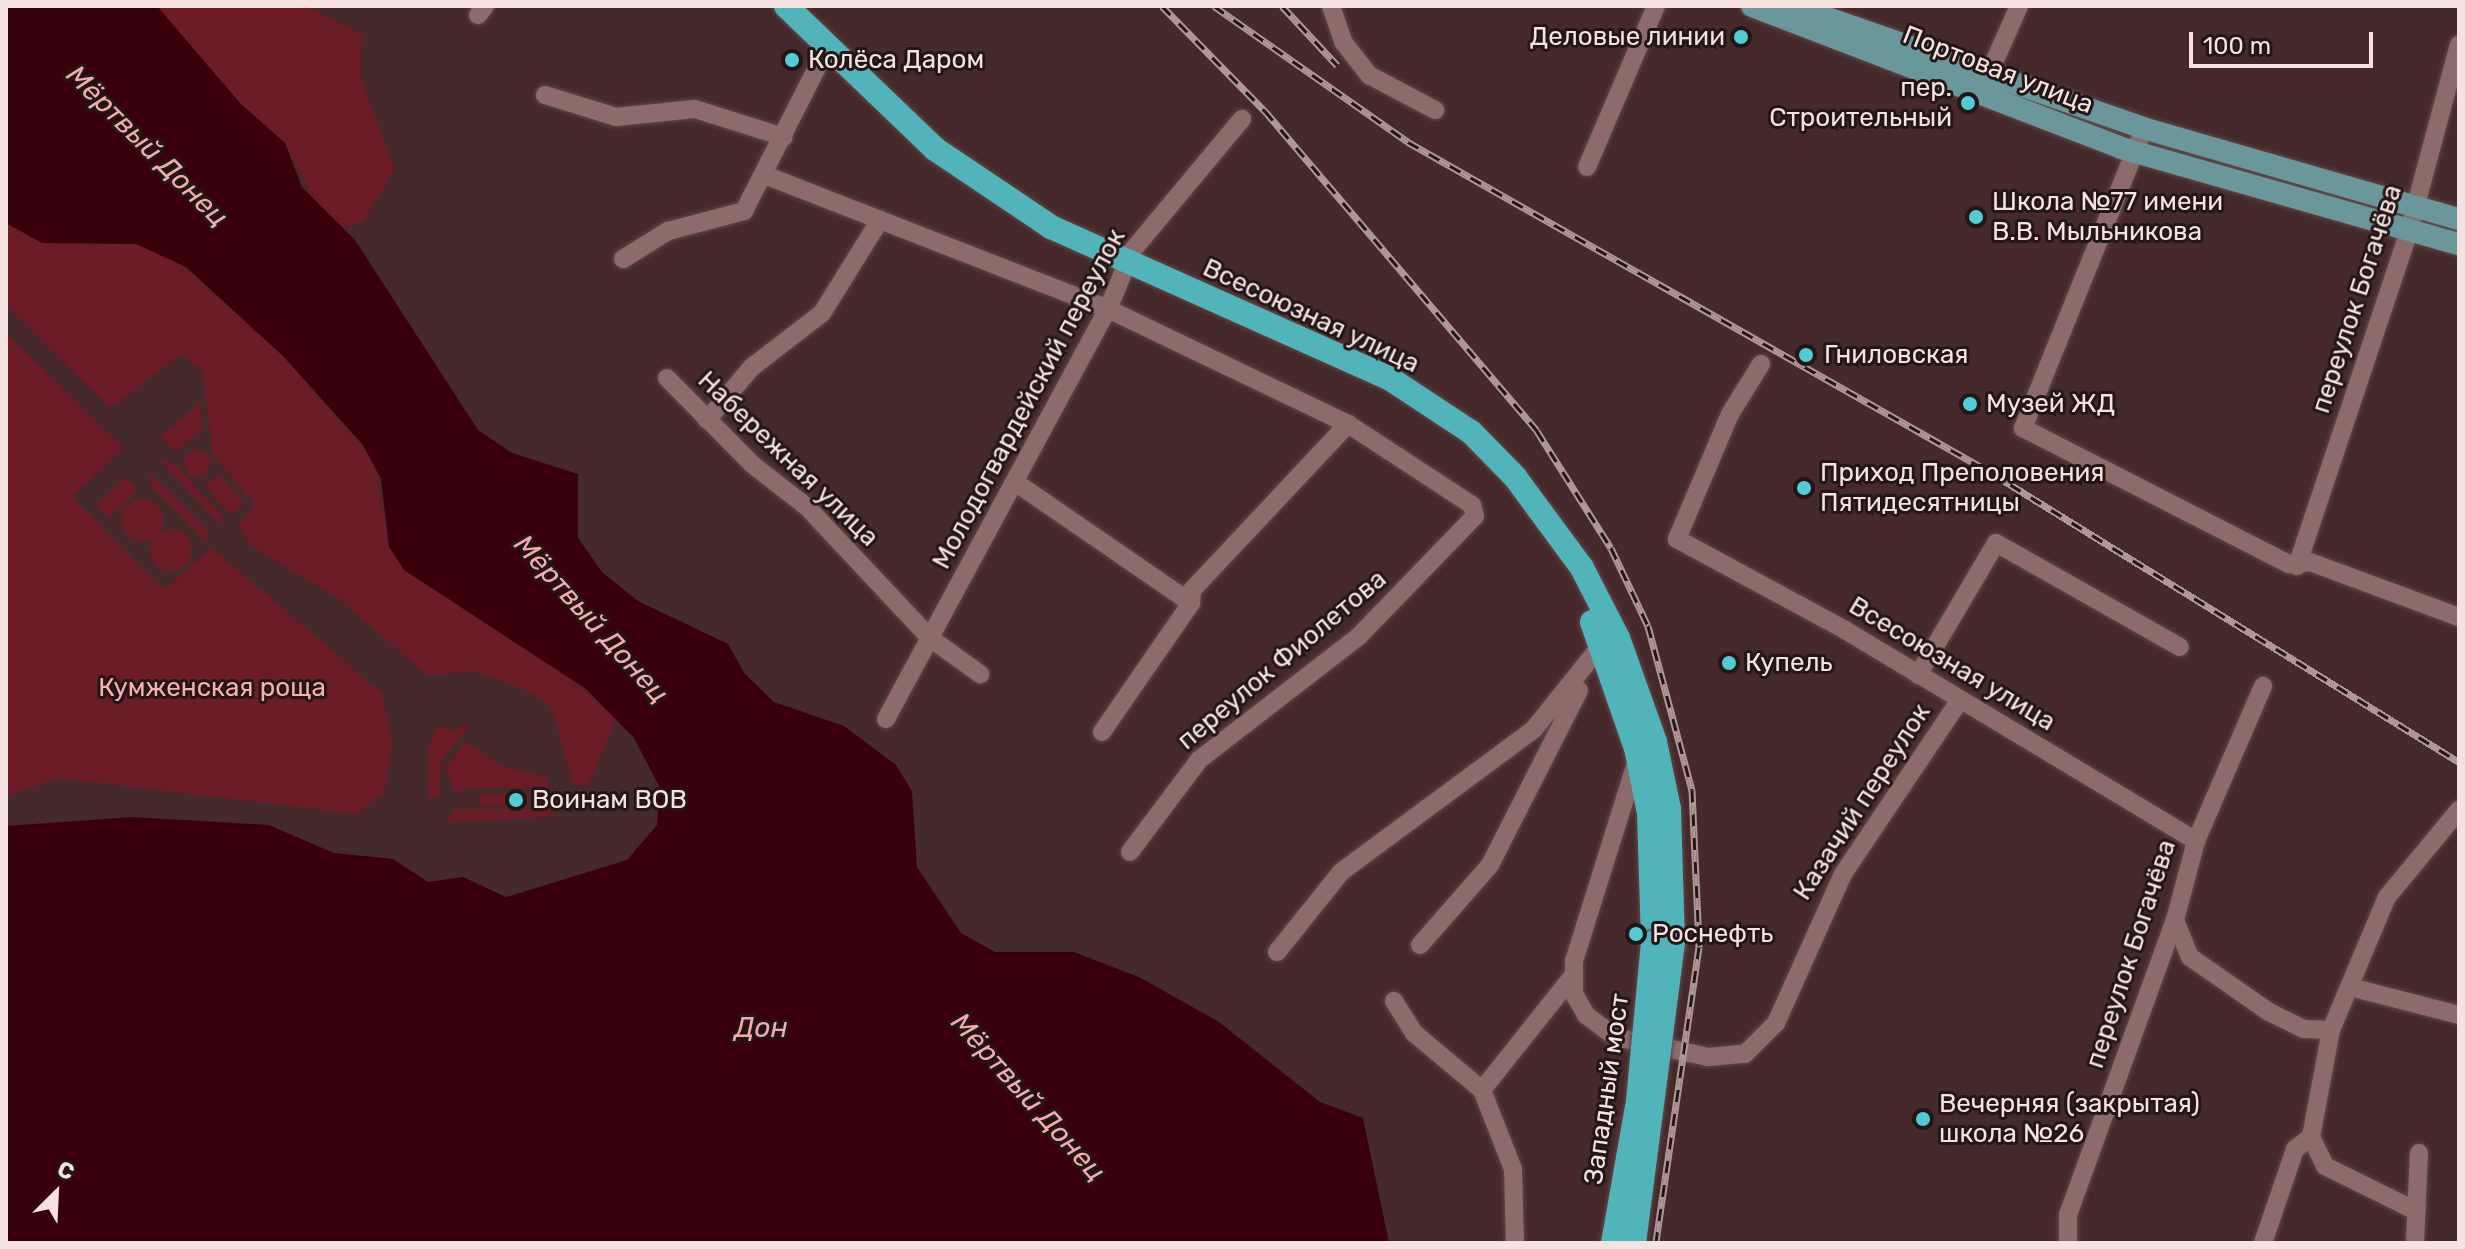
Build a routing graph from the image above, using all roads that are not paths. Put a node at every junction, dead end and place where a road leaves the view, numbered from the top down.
1 (1330, 6) edge
2 (1656, 6) edge
3 (1752, 6) edge
4 (1793, 6) edge
5 (2019, 6) edge
6 (788, 8) edge
7 (2459, 45) edge
8 (818, 48) junction
9 (1988, 76) junction
10 (545, 95) dead end
11 (1435, 110) dead end
12 (1242, 119) dead end
13 (2143, 128) junction
14 (784, 137) junction
15 (2135, 152) junction
16 (1587, 167) dead end
17 (767, 176) junction
18 (2416, 207) junction
19 (2459, 219) edge
20 (880, 220) junction
21 (2409, 231) junction
22 (2459, 244) edge
23 (623, 259) dead end
24 (1122, 271) junction
25 (1108, 309) junction
26 (1761, 364) dead end
27 (667, 378) dead end
28 (707, 420) junction
29 (1348, 424) junction
30 (1015, 482) junction
31 (2297, 566) junction
32 (1191, 603) junction
33 (2459, 617) edge
34 (930, 638) junction
35 (1603, 643) junction
36 (2180, 647) dead end
37 (1592, 666) junction
38 (980, 674) dead end
39 (1918, 675) junction
40 (2263, 686) dead end
41 (1958, 703) junction
42 (886, 719) dead end
43 (1102, 732) dead end
44 (1648, 769) junction
45 (2459, 810) edge
46 (2196, 841) junction
47 (1130, 852) dead end
48 (2175, 920) junction
49 (1663, 943) junction
50 (1420, 945) dead end
51 (1277, 952) dead end
52 (1572, 977) junction
53 (2354, 988) junction
54 (1394, 1001) dead end
55 (2459, 1015) edge
56 (2331, 1030) junction
57 (1482, 1090) junction
58 (2311, 1137) junction
59 (2419, 1153) dead end
60 (2416, 1211) junction
61 (1515, 1243) edge
62 (1613, 1243) edge
63 (1634, 1243) edge
64 (2068, 1243) edge
65 (2263, 1243) edge
66 (2415, 1243) edge

1 - 11 street
2 - 16 street
3 - 15 main road, Портовая улица
4 - 9 main road, Портовая улица
5 - 9 street
6 - 8 highway, Всесоюзная улица
7 - 18 street, переулок Богачёва
8 - 14 street
8 - 24 highway, Всесоюзная улица
9 - 13 main road, Портовая улица
10 - 14 street
12 - 24 street, Молодогвардейский переулок
13 - 15 street
13 - 18 main road, Портовая улица
14 - 17 street
15 - 21 main road, Портовая улица
15 - 31 street
17 - 20 street
17 - 23 street
18 - 19 main road, Портовая улица
18 - 21 street, переулок Богачёва
20 - 25 street
20 - 28 street
21 - 22 main road, Портовая улица
21 - 31 street, переулок Богачёва
24 - 25 street, Молодогвардейский переулок
24 - 35 highway, Всесоюзная улица
24 - 44 highway, Всесоюзная улица
25 - 29 street
25 - 30 street, Молодогвардейский переулок
26 - 39 street, Всесоюзная улица
27 - 28 street, Набережная улица
28 - 34 street, Набережная улица
29 - 32 street
29 - 47 street, переулок Фиолетова
30 - 32 street
30 - 34 street, Молодогвардейский переулок
31 - 33 street
32 - 43 street
34 - 38 street, Набережная улица
34 - 42 street, Молодогвардейский переулок
35 - 37 street
35 - 44 highway, Всесоюзная улица
36 - 39 street, Казачий переулок
37 - 50 street
37 - 51 street
39 - 41 street, Всесоюзная улица
40 - 46 street, переулок Богачёва
41 - 46 street, Всесоюзная улица
41 - 52 street, Казачий переулок
44 - 49 highway, Всесоюзная улица
44 - 52 street
45 - 53 street
46 - 48 street, переулок Богачёва
48 - 56 street
48 - 64 street, переулок Богачёва
49 - 62 highway, Западный мост, bridge
49 - 63 highway, Западный мост, bridge
52 - 57 street
53 - 55 street
53 - 56 street
54 - 57 street
56 - 58 street
57 - 61 street
58 - 60 street
58 - 65 street
59 - 60 street
60 - 66 street

